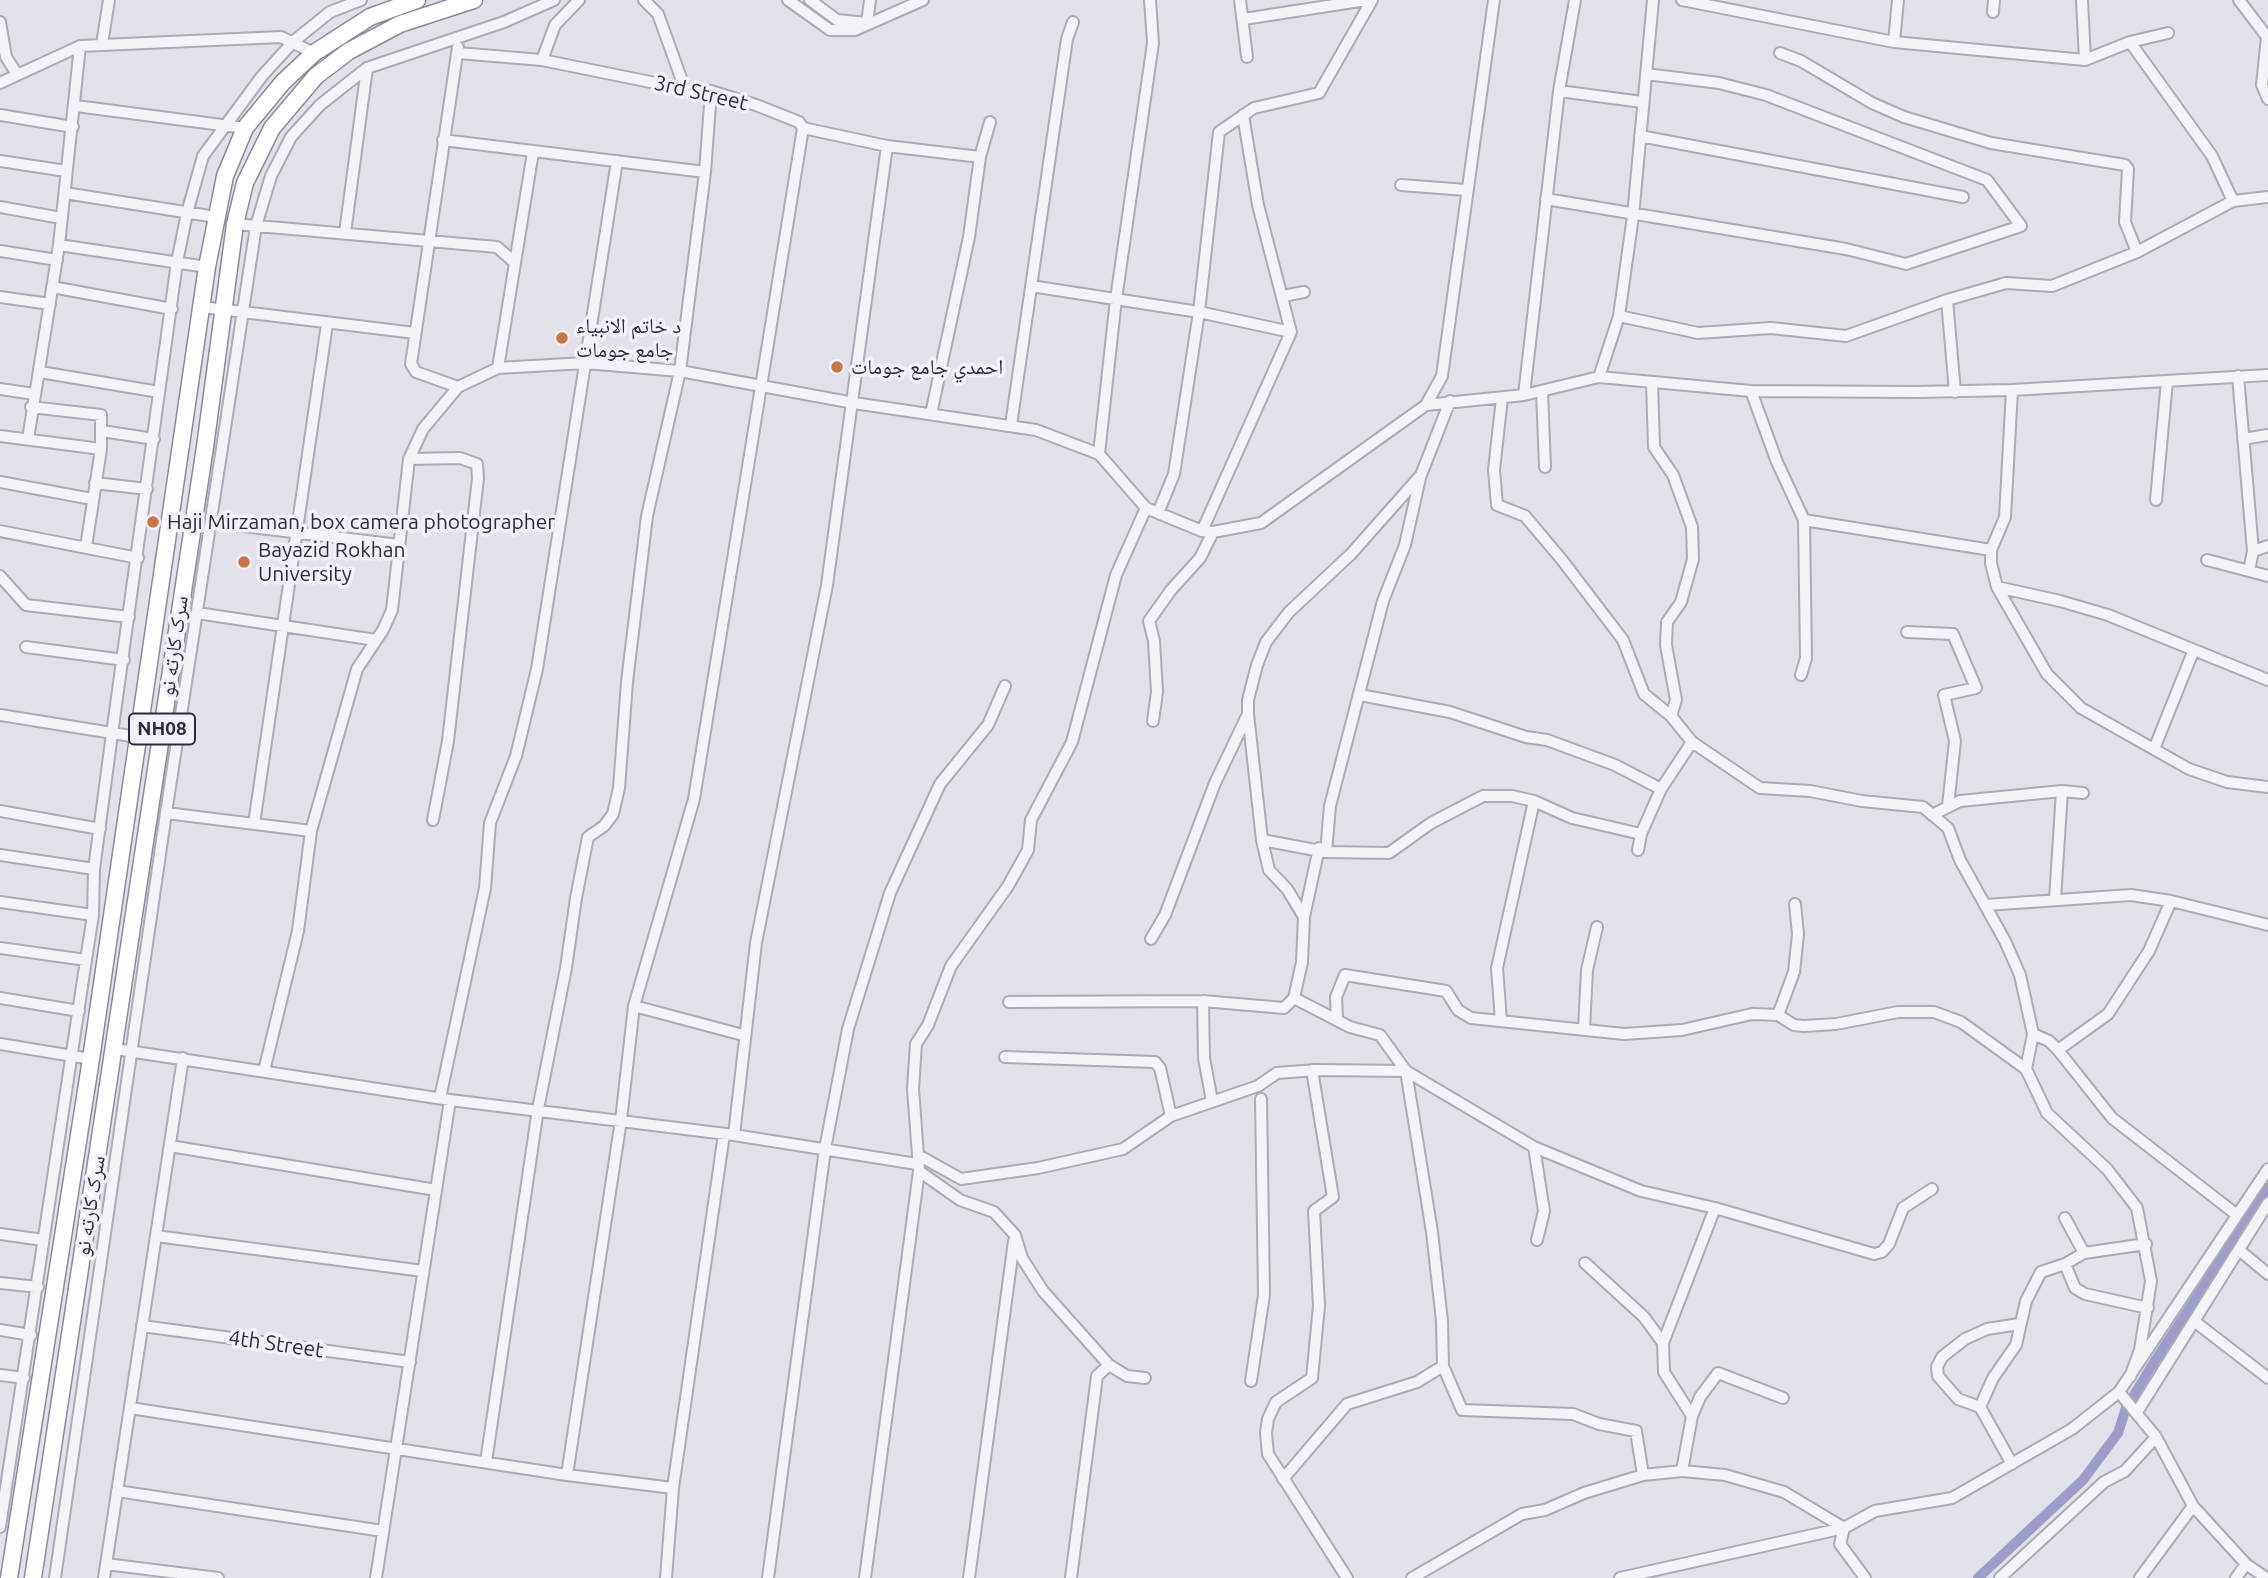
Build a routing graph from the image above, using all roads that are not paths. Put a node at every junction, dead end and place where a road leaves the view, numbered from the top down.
1 (109, 0) edge
2 (360, 0) edge
3 (417, 0) edge
4 (474, 0) edge
5 (554, 0) edge
6 (579, 0) edge
7 (644, 0) edge
8 (788, 0) edge
9 (810, 0) edge
10 (870, 0) edge
11 (923, 0) edge
12 (1150, 0) edge
13 (1240, 0) edge
14 (1366, 0) edge
15 (1372, 0) edge
16 (1494, 0) edge
17 (1575, 0) edge
18 (1653, 0) edge
19 (1682, 0) edge
20 (1898, 0) edge
21 (1994, 0) edge
22 (2082, 0) edge
23 (2239, 0) edge
24 (1993, 12) dead end
25 (1244, 19) junction
26 (0, 22) edge
27 (1073, 22) dead end
28 (867, 23) junction
29 (2168, 33) dead end
30 (2268, 37) edge
31 (459, 38) junction
32 (294, 41) junction
33 (1894, 42) junction
34 (2130, 42) junction
35 (102, 44) junction
36 (80, 46) junction
37 (314, 52) junction
38 (458, 52) junction
39 (1780, 53) dead end
40 (1247, 57) dead end
41 (542, 60) junction
42 (2085, 60) junction
43 (367, 68) junction
44 (17, 74) junction
45 (1646, 74) junction
46 (0, 83) edge
47 (685, 89) junction
48 (711, 91) junction
49 (1559, 91) junction
50 (2268, 99) edge
51 (1642, 102) junction
52 (76, 106) junction
53 (0, 115) edge
54 (1243, 115) junction
55 (990, 122) dead end
56 (223, 125) junction
57 (72, 127) junction
58 (245, 128) junction
59 (803, 128) junction
60 (1640, 136) junction
61 (443, 140) junction
62 (887, 146) junction
63 (533, 152) junction
64 (980, 157) junction
65 (0, 161) edge
66 (617, 161) junction
67 (66, 171) junction
68 (705, 172) junction
69 (1401, 185) dead end
70 (1466, 190) junction
71 (65, 193) junction
72 (1963, 197) dead end
73 (2268, 197) edge
74 (1546, 199) junction
75 (2233, 201) junction
76 (0, 207) edge
77 (187, 213) junction
78 (1633, 216) junction
79 (216, 217) junction
80 (61, 218) junction
81 (236, 224) junction
82 (256, 226) junction
83 (345, 233) junction
84 (427, 240) junction
85 (59, 245) junction
86 (0, 251) edge
87 (2137, 253) junction
88 (57, 260) junction
89 (177, 262) junction
90 (514, 262) junction
91 (207, 267) junction
92 (1031, 286) junction
93 (51, 287) junction
94 (1304, 292) dead end
95 (1283, 296) junction
96 (0, 297) edge
97 (1116, 299) junction
98 (1947, 300) junction
99 (50, 304) junction
100 (202, 307) junction
101 (172, 309) junction
102 (224, 310) junction
103 (1199, 312) junction
104 (243, 313) junction
105 (1619, 316) junction
106 (327, 324) junction
107 (1291, 332) junction
108 (415, 333) junction
109 (585, 363) junction
110 (498, 368) junction
111 (40, 372) junction
112 (680, 372) junction
113 (2268, 375) edge
114 (2238, 376) junction
115 (1599, 377) junction
116 (2167, 381) junction
117 (1652, 382) junction
118 (762, 386) junction
119 (458, 387) junction
120 (0, 389) edge
121 (2012, 390) junction
122 (1752, 391) junction
123 (159, 392) junction
124 (1542, 392) junction
125 (1955, 392) junction
126 (34, 394) junction
127 (1524, 395) junction
128 (1502, 398) junction
129 (1450, 401) junction
130 (854, 403) junction
131 (1426, 405) junction
132 (31, 407) junction
133 (931, 414) junction
134 (1011, 425) junction
135 (103, 431) junction
136 (2268, 435) edge
137 (0, 436) edge
138 (28, 439) junction
139 (154, 439) junction
140 (2243, 439) junction
141 (101, 449) junction
142 (1099, 454) junction
143 (409, 459) junction
144 (1545, 467) dead end
145 (1421, 475) junction
146 (0, 482) edge
147 (95, 483) junction
148 (147, 489) junction
149 (92, 499) junction
150 (2156, 500) dead end
151 (1146, 508) junction
152 (1158, 513) junction
153 (1804, 520) junction
154 (211, 522) junction
155 (0, 531) edge
156 (1207, 532) junction
157 (296, 534) junction
158 (399, 545) junction
159 (2268, 546) edge
160 (86, 547) junction
161 (1992, 550) junction
162 (2253, 551) junction
163 (138, 558) junction
164 (2207, 561) dead end
165 (2249, 571) junction
166 (0, 576) edge
167 (2268, 576) edge
168 (1997, 587) junction
169 (197, 613) junction
170 (129, 617) junction
171 (284, 627) junction
172 (1907, 632) dead end
173 (376, 640) junction
174 (26, 647) dead end
175 (2193, 652) junction
176 (124, 660) junction
177 (1801, 674) dead end
178 (2268, 680) edge
179 (1005, 686) dead end
180 (1360, 695) junction
181 (1248, 714) junction
182 (0, 715) edge
183 (1671, 716) junction
184 (1153, 721) dead end
185 (112, 734) junction
186 (137, 737) junction
187 (1692, 742) junction
188 (2154, 749) junction
189 (2268, 787) edge
190 (1661, 789) junction
191 (2062, 790) junction
192 (2083, 793) dead end
193 (1534, 801) junction
194 (1948, 806) junction
195 (0, 811) edge
196 (166, 813) junction
197 (1932, 815) junction
198 (433, 820) dead end
199 (254, 824) junction
200 (100, 829) junction
201 (311, 831) junction
202 (1641, 834) junction
203 (1262, 840) junction
204 (1322, 850) junction
205 (1638, 850) dead end
206 (0, 855) edge
207 (94, 869) junction
208 (2054, 899) junction
209 (2171, 901) junction
210 (0, 902) edge
211 (1795, 904) dead end
212 (1986, 905) junction
213 (93, 915) junction
214 (1304, 917) junction
215 (2268, 925) edge
216 (1597, 927) dead end
217 (1151, 939) dead end
218 (0, 948) edge
219 (86, 960) junction
220 (0, 998) edge
221 (1294, 998) junction
222 (1203, 1001) junction
223 (1009, 1002) dead end
224 (634, 1006) junction
225 (79, 1011) junction
226 (1778, 1015) junction
227 (1337, 1019) junction
228 (1501, 1021) junction
229 (1584, 1030) junction
230 (2033, 1034) junction
231 (743, 1035) junction
232 (0, 1044) edge
233 (115, 1049) junction
234 (2058, 1050) junction
235 (134, 1051) junction
236 (72, 1056) junction
237 (1005, 1057) dead end
238 (183, 1058) junction
239 (91, 1059) junction
240 (2026, 1069) junction
241 (1312, 1070) junction
242 (264, 1071) junction
243 (1406, 1071) junction
244 (445, 1099) junction
245 (1261, 1099) dead end
246 (1212, 1101) junction
247 (538, 1109) junction
248 (1171, 1116) junction
249 (621, 1120) junction
250 (729, 1134) junction
251 (170, 1146) junction
252 (1534, 1147) junction
253 (825, 1149) junction
254 (918, 1163) junction
255 (2268, 1169) edge
256 (1932, 1189) dead end
257 (436, 1190) junction
258 (2268, 1203) edge
259 (1715, 1208) junction
260 (2237, 1215) junction
261 (2065, 1218) dead end
262 (0, 1234) edge
263 (1015, 1235) junction
264 (156, 1236) junction
265 (43, 1240) junction
266 (1537, 1240) dead end
267 (2146, 1244) junction
268 (2239, 1250) junction
269 (2084, 1253) junction
270 (1585, 1263) dead end
271 (2065, 1264) junction
272 (423, 1271) junction
273 (2268, 1273) edge
274 (0, 1283) edge
275 (38, 1287) junction
276 (2148, 1308) junction
277 (2193, 1321) junction
278 (2019, 1324) junction
279 (142, 1326) junction
280 (0, 1330) edge
281 (31, 1335) junction
282 (1663, 1343) junction
283 (410, 1362) junction
284 (1109, 1365) junction
285 (1443, 1366) junction
286 (0, 1375) edge
287 (2130, 1377) junction
288 (24, 1378) junction
289 (1145, 1378) dead end
290 (2268, 1378) edge
291 (1251, 1381) dead end
292 (2123, 1397) junction
293 (1783, 1398) dead end
294 (130, 1408) junction
295 (1980, 1408) junction
296 (2137, 1412) junction
297 (1692, 1416) junction
298 (2156, 1437) junction
299 (396, 1449) junction
300 (486, 1462) junction
301 (2012, 1464) junction
302 (5, 1469) edge
303 (1682, 1471) junction
304 (567, 1475) junction
305 (1643, 1475) junction
306 (1283, 1479) junction
307 (673, 1488) junction
308 (117, 1491) junction
309 (2193, 1506) junction
310 (0, 1527) edge
311 (1844, 1528) junction
312 (383, 1531) junction
313 (106, 1564) junction
314 (2246, 1564) junction
315 (9, 1578) edge
316 (33, 1578) edge
317 (55, 1578) edge
318 (104, 1578) edge
319 (218, 1578) edge
320 (376, 1578) edge
321 (666, 1578) edge
322 (768, 1578) edge
323 (865, 1578) edge
324 (969, 1578) edge
325 (1071, 1578) edge
326 (1347, 1578) edge
327 (1412, 1578) edge
328 (1620, 1578) edge
329 (1865, 1578) edge
330 (2000, 1578) edge
331 (2140, 1578) edge
332 (2236, 1578) edge
333 (2266, 1578) edge

1 - 35 street
2 - 32 street
3 - 37 highway, سرک کارته نو / NH08
4 - 81 highway, سرک کارته نو / NH08
5 - 31 street
6 - 41 street
7 - 47 street
8 - 28 street
9 - 28 street
10 - 28 street
11 - 28 street
12 - 97 street
13 - 25 street
14 - 25 street
15 - 54 street
16 - 70 street
17 - 49 street
18 - 45 street
19 - 33 street
20 - 33 street
21 - 24 street
22 - 42 street
23 - 30 street
25 - 40 street
26 - 44 street
27 - 92 street
29 - 34 street
30 - 50 street
31 - 38 street
31 - 43 street
32 - 35 street
32 - 37 street
32 - 56 street
33 - 42 street
34 - 42 street
34 - 75 street
35 - 36 street
36 - 44 street
36 - 52 street
37 - 58 highway, سرک کارته نو / NH08
38 - 41 street, 3rd Street
38 - 61 street
39 - 87 street
41 - 47 street, 3rd Street
43 - 82 street
43 - 83 street
44 - 46 street
45 - 51 street
45 - 78 street
47 - 48 street, 3rd Street
48 - 59 street, 3rd Street
48 - 68 street
49 - 51 street
49 - 74 street
51 - 60 street
52 - 56 street
52 - 57 street
53 - 57 street
54 - 95 street
54 - 103 street
55 - 64 street
56 - 58 street
56 - 77 street
57 - 67 street
58 - 79 highway, سرک کارته نو / NH08
59 - 62 street, 3rd Street
59 - 118 street
60 - 72 street
60 - 78 street
61 - 63 street
61 - 84 street
62 - 64 street, 3rd Street
62 - 130 street
63 - 66 street
63 - 90 street
64 - 133 street
65 - 67 street
66 - 68 street
66 - 109 street
67 - 71 street
68 - 112 street
69 - 70 street
70 - 131 street
71 - 77 street
71 - 80 street
73 - 75 street
74 - 78 street
74 - 127 street
75 - 87 street
76 - 80 street
77 - 79 street
77 - 89 street
78 - 105 street
79 - 91 highway, سرک کارته نو / NH08
80 - 85 street
81 - 82 street
81 - 102 highway, سرک کارته نو / NH08
82 - 83 street
82 - 104 street
83 - 84 street
84 - 90 street
84 - 108 street
85 - 88 street
85 - 89 street
86 - 88 street
87 - 98 street
88 - 93 street
89 - 91 street
89 - 101 street
90 - 110 street
91 - 100 highway, سرک کارته نو / NH08
92 - 97 street
92 - 134 street
93 - 99 street
93 - 101 street
94 - 95 street
95 - 107 street
96 - 99 street
97 - 103 street
97 - 142 street
98 - 105 street
98 - 125 street
99 - 111 street
100 - 102 street
100 - 186 highway, سرک کارته نو / NH08
101 - 123 street
102 - 104 street
102 - 233 highway, سرک کارته نو / NH08
103 - 107 street
103 - 152 street
104 - 106 street
104 - 154 street
105 - 115 street
106 - 108 street
106 - 157 street
107 - 156 street
108 - 119 street
109 - 110 street
109 - 112 street
109 - 244 street
110 - 119 street
111 - 123 street
111 - 126 street
112 - 118 street
112 - 247 street
113 - 114 street
114 - 116 street
114 - 140 street
115 - 117 street
115 - 124 street
116 - 121 street
116 - 150 street
117 - 122 street
117 - 183 street
118 - 130 street
118 - 224 street
119 - 143 street
120 - 126 street
121 - 125 street
121 - 161 street
122 - 125 street
122 - 153 street
123 - 139 street
124 - 127 street
124 - 144 street
126 - 132 street
127 - 128 street
128 - 129 street
128 - 183 street
129 - 131 street
129 - 145 street
130 - 133 street
130 - 231 street
131 - 156 street
132 - 135 street
132 - 138 street
133 - 134 street
134 - 142 street
135 - 139 street
135 - 141 street
136 - 140 street
137 - 138 street
138 - 141 street
139 - 148 street
140 - 162 street
141 - 147 street
142 - 151 street
143 - 158 street
143 - 198 street
145 - 180 street
145 - 181 street
146 - 149 street
147 - 148 street
147 - 149 street
148 - 163 street
149 - 160 street
151 - 152 street
151 - 254 street
152 - 156 street
153 - 161 street
153 - 177 street
154 - 157 street
154 - 169 street
155 - 160 street
156 - 184 street
157 - 158 street
157 - 171 street
158 - 173 street
159 - 162 street
160 - 163 street
161 - 168 street
162 - 165 street
163 - 170 street
164 - 165 street
165 - 167 street
166 - 170 street
168 - 175 street
168 - 188 street
169 - 171 street
169 - 196 street
170 - 176 street
171 - 173 street
171 - 199 street
172 - 194 street
173 - 201 street
174 - 176 street
175 - 178 street
175 - 188 street
176 - 185 street
179 - 253 street
180 - 190 street
180 - 204 street
181 - 203 street
181 - 217 street
182 - 185 street
183 - 187 street
185 - 186 street
185 - 200 street
186 - 239 highway, سرک کارته نو / NH08
187 - 190 street
187 - 197 street
188 - 189 street
190 - 202 street
191 - 192 street
191 - 194 street
191 - 208 street
193 - 202 street
193 - 204 street
193 - 228 street
194 - 197 street
195 - 200 street
196 - 199 street
196 - 235 street
197 - 212 street
199 - 201 street
200 - 207 street
201 - 242 street
202 - 205 street
203 - 204 street
203 - 214 street
204 - 214 street
206 - 207 street
207 - 213 street
208 - 209 street
208 - 212 street
209 - 215 street
209 - 234 street
210 - 213 street
211 - 226 street
212 - 230 street
213 - 219 street
214 - 221 street
216 - 229 street
218 - 219 street
219 - 225 street
220 - 225 street
221 - 222 street
221 - 227 street
222 - 223 street
222 - 246 street
224 - 231 street
224 - 249 street
225 - 236 street
226 - 229 street
226 - 240 street
227 - 228 street
227 - 243 street
228 - 229 street
230 - 234 street
230 - 240 street
231 - 250 street
232 - 236 street
233 - 235 street
233 - 316 highway, سرک کارته نو / NH08
234 - 260 street
235 - 238 street
235 - 317 street
236 - 239 street
236 - 265 street
237 - 248 street
238 - 242 street
238 - 251 street
239 - 315 highway, سرک کارته نو / NH08
240 - 267 street
241 - 243 street
241 - 246 street
241 - 306 street
242 - 244 street
243 - 252 street
243 - 285 street
244 - 247 street
244 - 257 street
245 - 291 street
246 - 248 street
247 - 249 street
247 - 300 street
248 - 254 street
249 - 250 street
249 - 304 street
250 - 253 street
250 - 307 street
251 - 257 street
251 - 264 street
252 - 259 street
252 - 266 street
253 - 254 street
253 - 322 street
254 - 263 street
254 - 323 street
255 - 260 street
256 - 259 street
257 - 272 street
258 - 268 street
259 - 282 street
260 - 287 street
261 - 269 street
262 - 265 street
263 - 284 street
263 - 324 street
264 - 272 street
264 - 279 street
265 - 275 street
267 - 269 street
267 - 276 street
268 - 273 street
268 - 277 street
269 - 271 street
270 - 282 street
271 - 276 street
271 - 278 street
272 - 283 street
274 - 275 street
275 - 281 street
276 - 287 street
277 - 290 street
277 - 296 street
278 - 295 street
278 - 295 street
279 - 283 street, 4th Street
279 - 294 street
280 - 281 street
281 - 288 street
282 - 297 street
283 - 299 street
284 - 289 street
284 - 325 street
285 - 305 street
285 - 306 street
286 - 288 street
287 - 292 street
288 - 302 street
292 - 296 street
292 - 301 street
293 - 297 street
294 - 299 street
294 - 308 street
295 - 301 street
296 - 298 street
297 - 303 street
298 - 309 street
298 - 330 street
299 - 300 street
299 - 312 street
300 - 304 street
301 - 311 street
302 - 310 street
303 - 305 street
303 - 311 street
304 - 307 street
305 - 327 street
306 - 326 street
307 - 321 street
308 - 312 street
308 - 313 street
309 - 314 street
309 - 331 street
311 - 328 street
311 - 329 street
312 - 320 street
313 - 318 street
313 - 319 street
314 - 332 street
314 - 333 street

